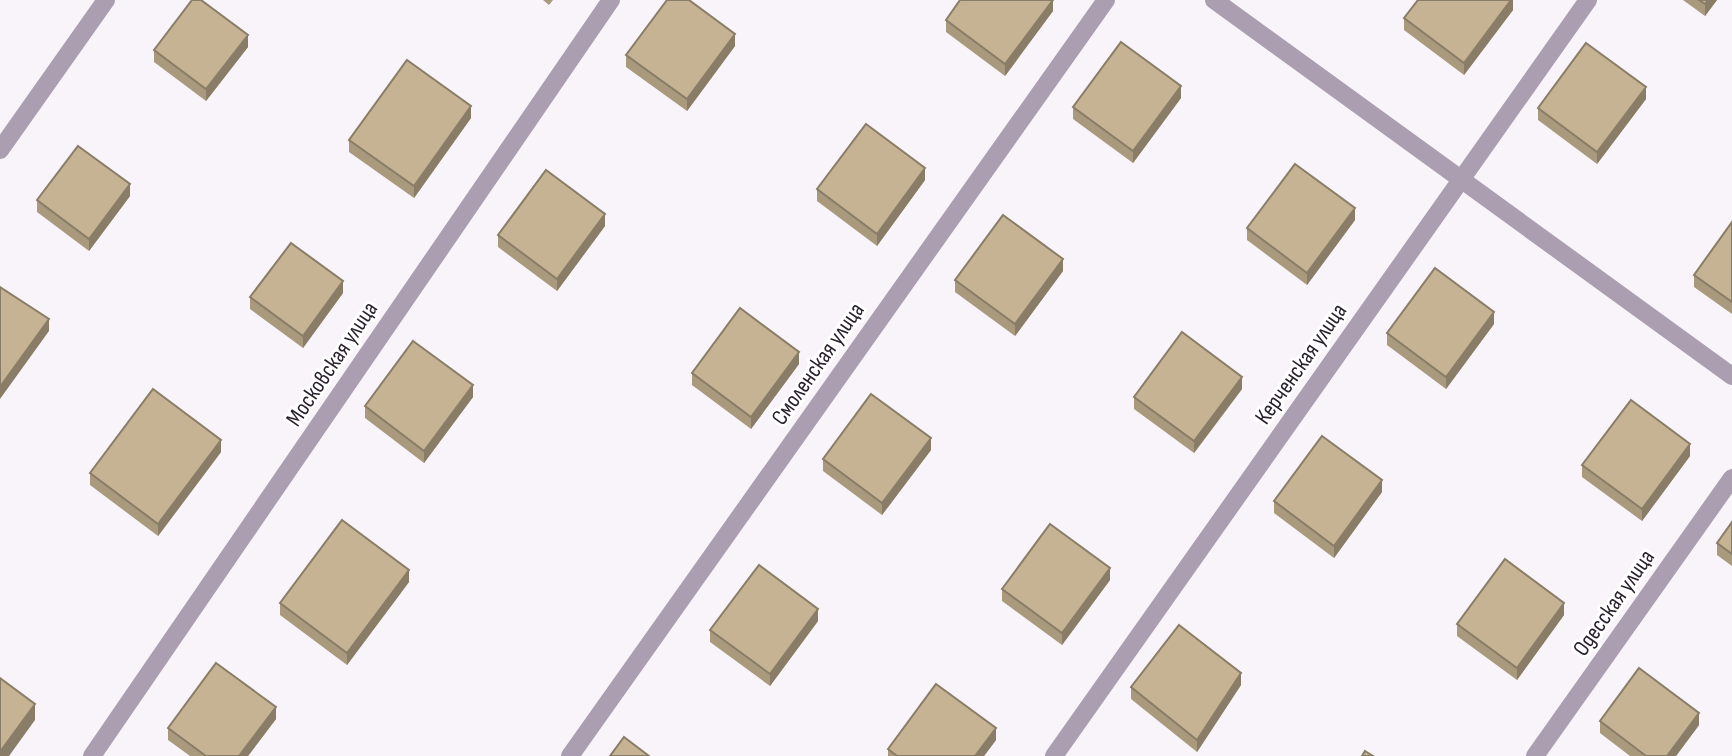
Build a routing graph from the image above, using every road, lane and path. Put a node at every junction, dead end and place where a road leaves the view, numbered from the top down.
1 (106, 0) edge
2 (611, 0) edge
3 (1106, 0) edge
4 (1214, 0) edge
5 (1588, 0) edge
6 (0, 150) edge
7 (1461, 179) junction
8 (1732, 376) edge
9 (1732, 478) edge
10 (92, 756) edge
11 (570, 756) edge
12 (1054, 756) edge
13 (1535, 756) edge

1 - 6 street
2 - 10 street, Московская улица
3 - 11 street, Смоленская улица
4 - 7 street
5 - 7 street, Керченская улица
7 - 8 street
7 - 12 street, Керченская улица
9 - 13 street, Одесская улица

